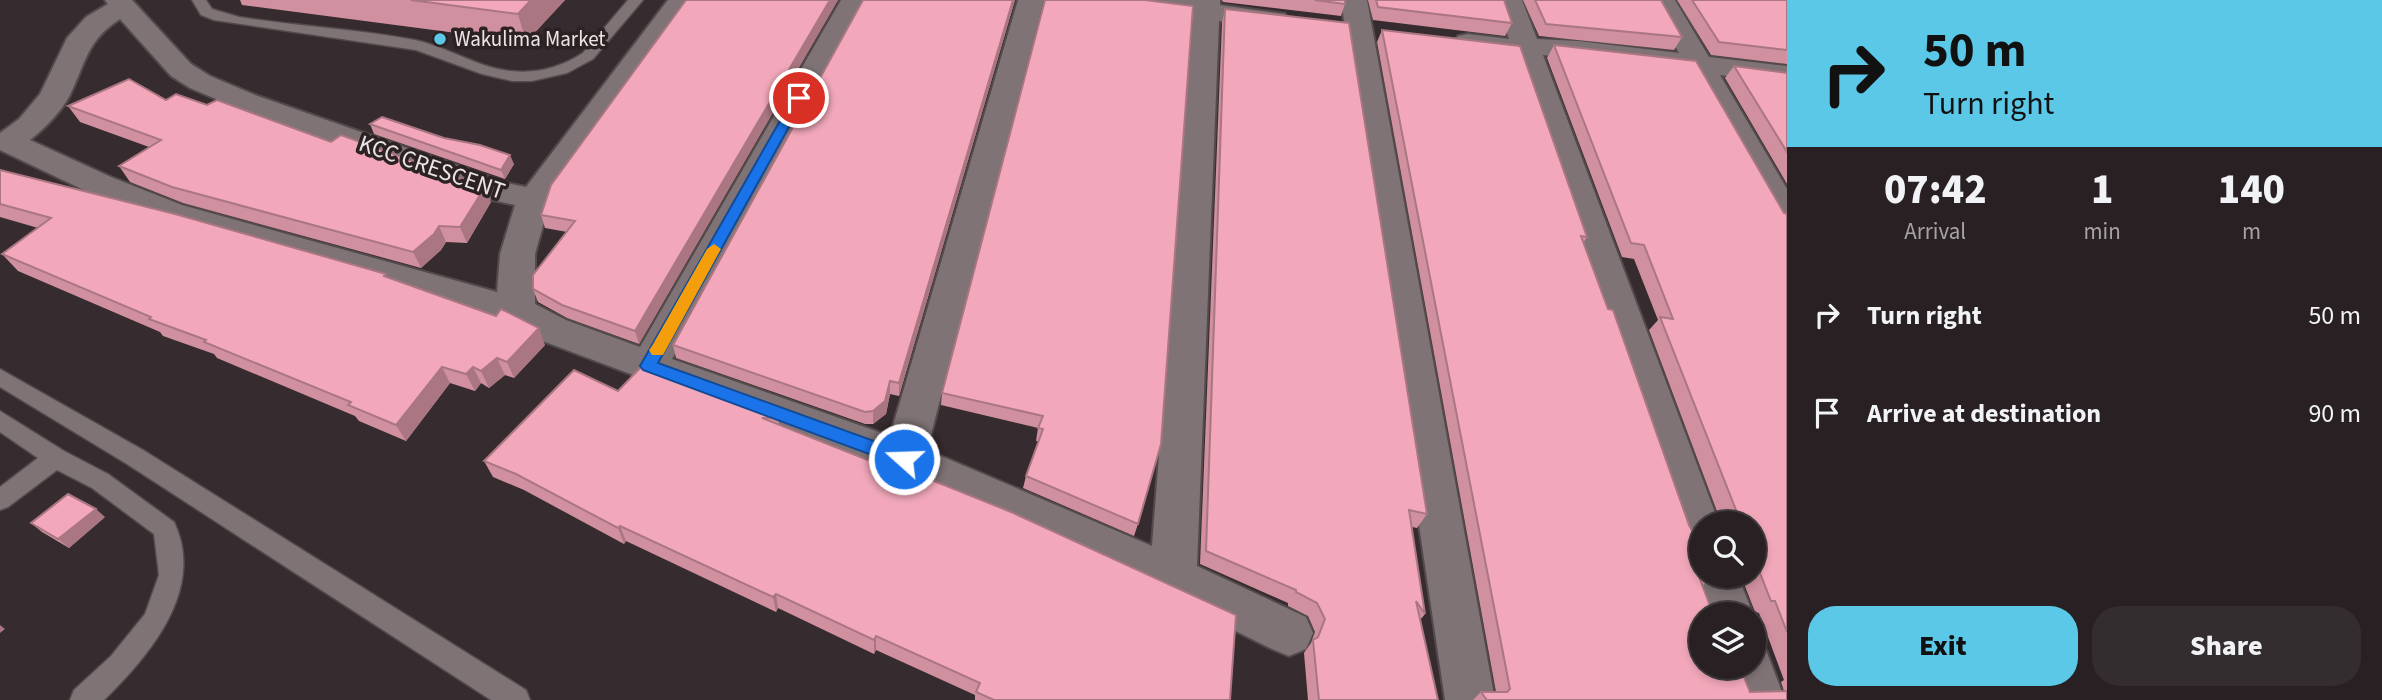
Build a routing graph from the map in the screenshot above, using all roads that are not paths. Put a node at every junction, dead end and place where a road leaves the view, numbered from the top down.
1 (198, 0) edge
2 (636, 0) edge
3 (681, 0) edge
4 (854, 0) edge
5 (1031, 0) edge
6 (1122, 0) edge
7 (1510, 0) edge
8 (1662, 0) edge
9 (120, 3) edge
10 (1207, 6) edge
11 (1357, 22) edge
12 (1303, 23) edge
13 (1437, 38) edge
14 (1527, 49) junction
15 (1700, 65) junction
16 (1787, 75) edge
17 (4, 144) edge
18 (534, 199) junction
19 (1787, 217) edge
20 (517, 311) junction
21 (649, 366) junction
22 (0, 377) edge
23 (0, 420) edge
24 (56, 458) junction
25 (904, 459) junction
26 (0, 500) edge
27 (1692, 511) edge
28 (1173, 577) junction
29 (1289, 633) dead end
30 (1752, 679) edge
31 (84, 700) edge
32 (516, 700) edge
33 (1471, 700) edge
34 (1760, 700) edge

1 - 2 lane
3 - 18 street
4 - 21 street
5 - 25 street
6 - 10 street
7 - 14 street
8 - 15 street
9 - 17 street
9 - 18 street, KCC CRESCENT
10 - 12 street
10 - 28 street
11 - 33 street
13 - 14 street
14 - 15 street
14 - 27 street
15 - 16 street
15 - 19 street
17 - 20 street
18 - 20 street, KCC CRESCENT
20 - 21 street
21 - 25 street
22 - 32 lane
23 - 24 lane
24 - 26 lane
24 - 31 lane
25 - 28 street
28 - 29 street
30 - 34 street

